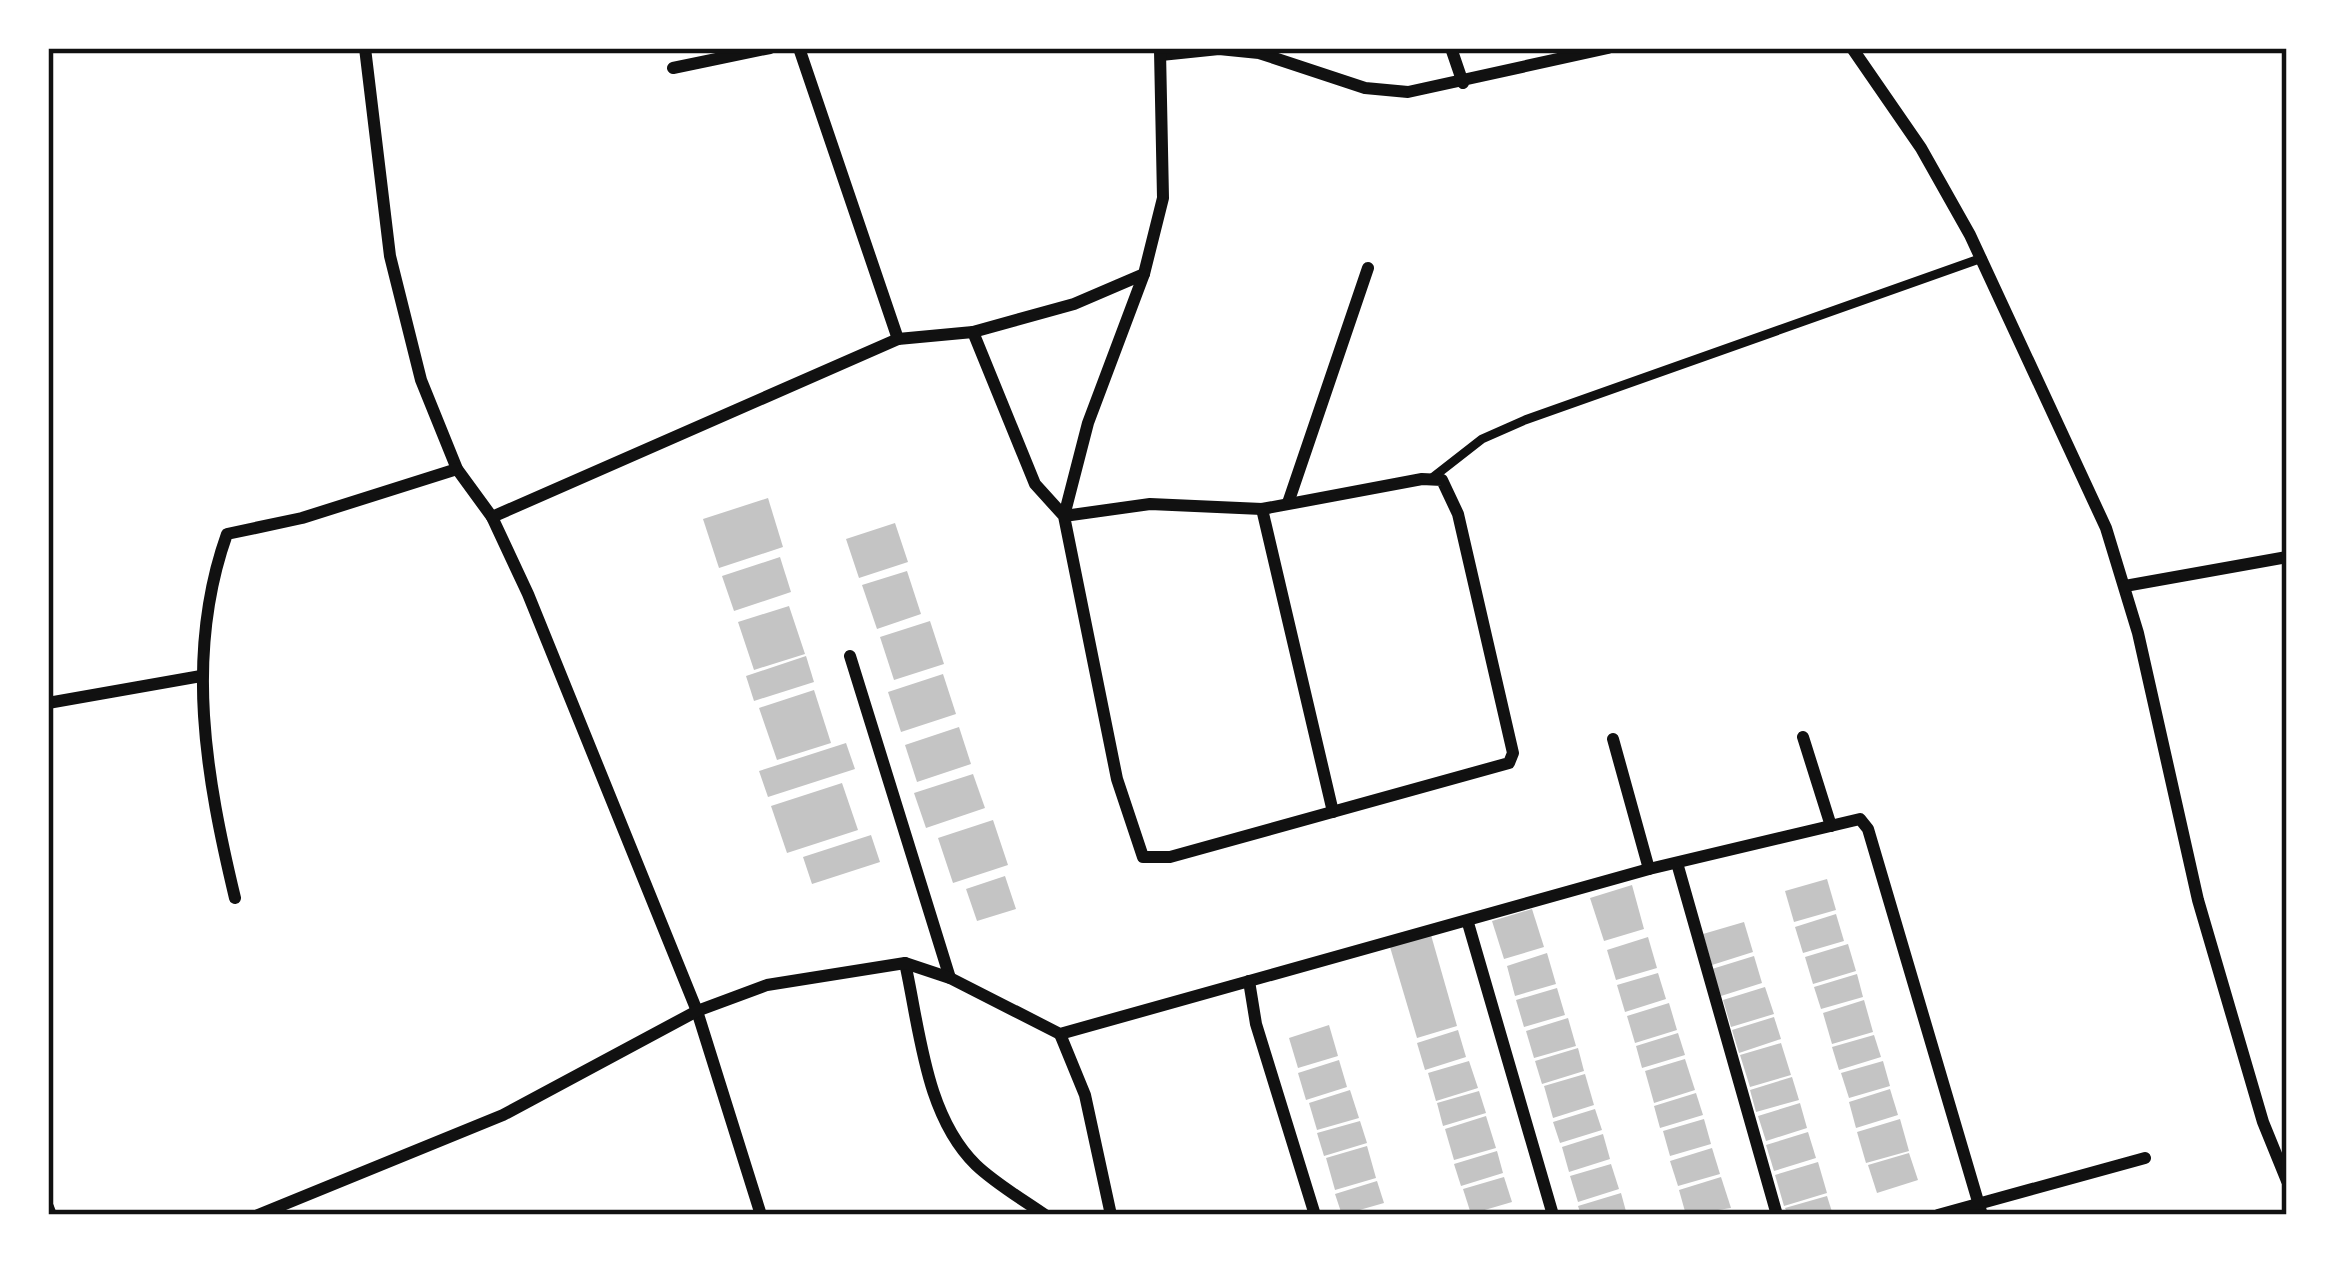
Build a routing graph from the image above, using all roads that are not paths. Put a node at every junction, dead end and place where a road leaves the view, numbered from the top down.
1 (365, 48) edge
2 (770, 48) edge
3 (799, 48) edge
4 (1451, 48) edge
5 (1608, 48) edge
6 (1852, 48) edge
7 (1160, 51) edge
8 (673, 68) dead end
9 (1462, 82) junction
10 (1982, 258) junction
11 (1368, 268) dead end
12 (1144, 274) junction
13 (973, 332) junction
14 (898, 339) junction
15 (457, 469) junction
16 (1432, 478) junction
17 (1288, 503) junction
18 (1262, 509) junction
19 (1064, 516) junction
20 (492, 517) junction
21 (2287, 557) edge
22 (2125, 586) junction
23 (850, 656) dead end
24 (201, 676) junction
25 (48, 703) edge
26 (1802, 737) dead end
27 (1613, 739) dead end
28 (1333, 812) junction
29 (1832, 826) junction
30 (1677, 863) junction
31 (1648, 869) junction
32 (236, 898) dead end
33 (1468, 923) junction
34 (905, 963) junction
35 (950, 977) junction
36 (1249, 980) junction
37 (697, 1011) junction
38 (1060, 1034) junction
39 (2145, 1157) dead end
40 (2287, 1181) edge
41 (1980, 1209) edge
42 (258, 1215) edge
43 (761, 1215) edge
44 (1045, 1215) edge
45 (1111, 1215) edge
46 (1315, 1215) edge
47 (1552, 1215) edge
48 (1777, 1215) edge
49 (1938, 1215) edge

1 - 15 street
2 - 8 street
3 - 14 street
4 - 9 street
5 - 9 street
6 - 10 street
7 - 9 street
7 - 12 street
10 - 16 lane
10 - 22 street
11 - 17 street
12 - 13 street
12 - 19 street
13 - 14 street
13 - 19 street
14 - 20 street
15 - 20 street
15 - 24 street
16 - 17 street
16 - 28 street
17 - 18 street
18 - 19 street
18 - 28 street
19 - 28 street
20 - 37 street
21 - 22 street
22 - 40 street
23 - 35 street
24 - 25 street
24 - 32 street
26 - 29 street
27 - 31 street
29 - 30 street
29 - 41 street
30 - 31 street
30 - 48 street
31 - 33 street
33 - 36 street
33 - 47 street
34 - 35 street
34 - 37 street
34 - 44 street
35 - 38 street
36 - 38 street
36 - 46 street
37 - 42 street
37 - 43 street
38 - 45 street
39 - 41 street
41 - 49 street

